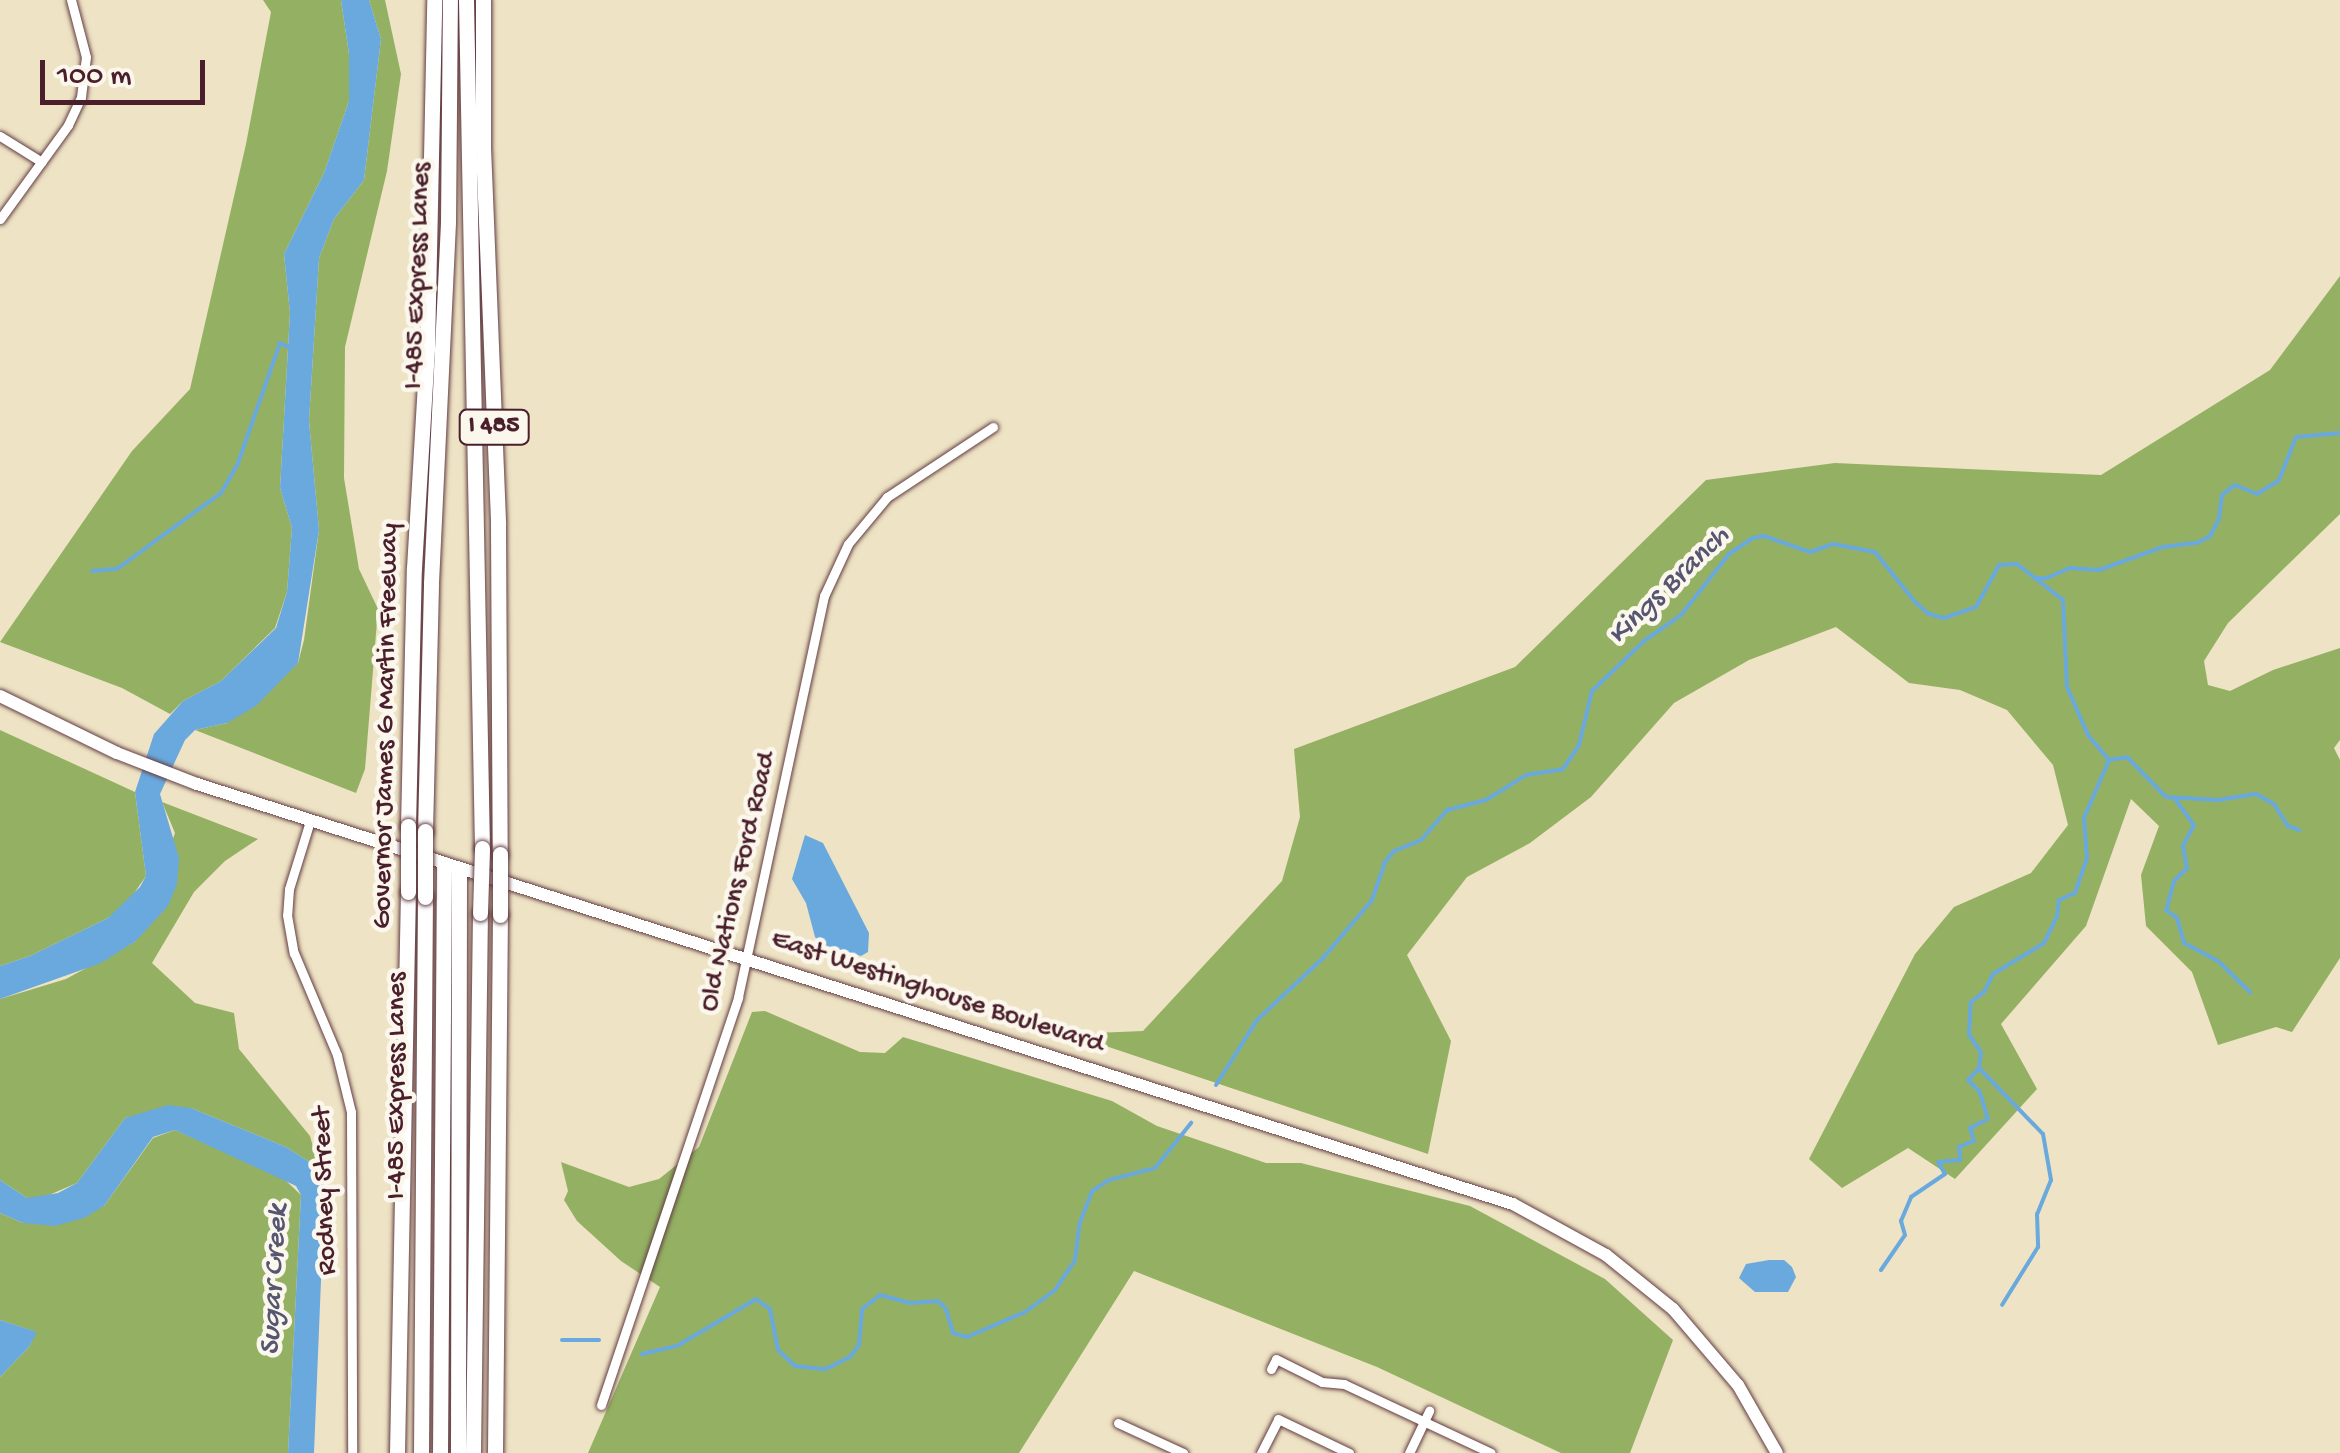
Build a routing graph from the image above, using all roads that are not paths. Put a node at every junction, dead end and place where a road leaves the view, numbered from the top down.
1 (70, 0) edge
2 (434, 0) edge
3 (450, 0) edge
4 (466, 0) edge
5 (483, 0) edge
6 (0, 136) edge
7 (42, 162) junction
8 (0, 219) edge
9 (493, 402) junction
10 (994, 428) dead end
11 (478, 602) junction
12 (0, 696) edge
13 (310, 821) junction
14 (451, 866) junction
15 (747, 960) junction
16 (1271, 1369) dead end
17 (601, 1405) dead end
18 (1428, 1411) dead end
19 (396, 1420) junction
20 (1424, 1422) junction
21 (1118, 1423) dead end
22 (352, 1453) edge
23 (397, 1453) edge
24 (405, 1453) edge
25 (421, 1453) edge
26 (440, 1453) edge
27 (458, 1453) edge
28 (473, 1453) edge
29 (495, 1453) edge
30 (1182, 1453) edge
31 (1262, 1453) edge
32 (1349, 1453) edge
33 (1408, 1453) edge
34 (1491, 1453) edge
35 (1778, 1453) edge

1 - 7 street
2 - 19 highway, Governor James G Martin Freeway / I 485, bridge
3 - 25 highway, I-485 Express Lanes / I 485, bridge
4 - 11 highway, I-485 Express Lanes / I 485
5 - 9 highway, I 485
6 - 7 street
7 - 8 street
9 - 11 highway
9 - 29 highway, I 485, bridge
10 - 15 street, Old Nations Ford Road
11 - 28 highway, I-485 Express Lanes / I 485, bridge
12 - 13 main road, East Westinghouse Boulevard
13 - 14 main road, East Westinghouse Boulevard
13 - 22 street, Rodney Street
14 - 15 main road, East Westinghouse Boulevard
14 - 26 highway
14 - 27 highway
15 - 17 street, Old Nations Ford Road
15 - 35 main road, East Westinghouse Boulevard
16 - 20 street
18 - 20 street
19 - 23 highway, Governor James G Martin Freeway / I 485
19 - 24 highway
20 - 33 street
20 - 34 street
21 - 30 street
31 - 32 street

